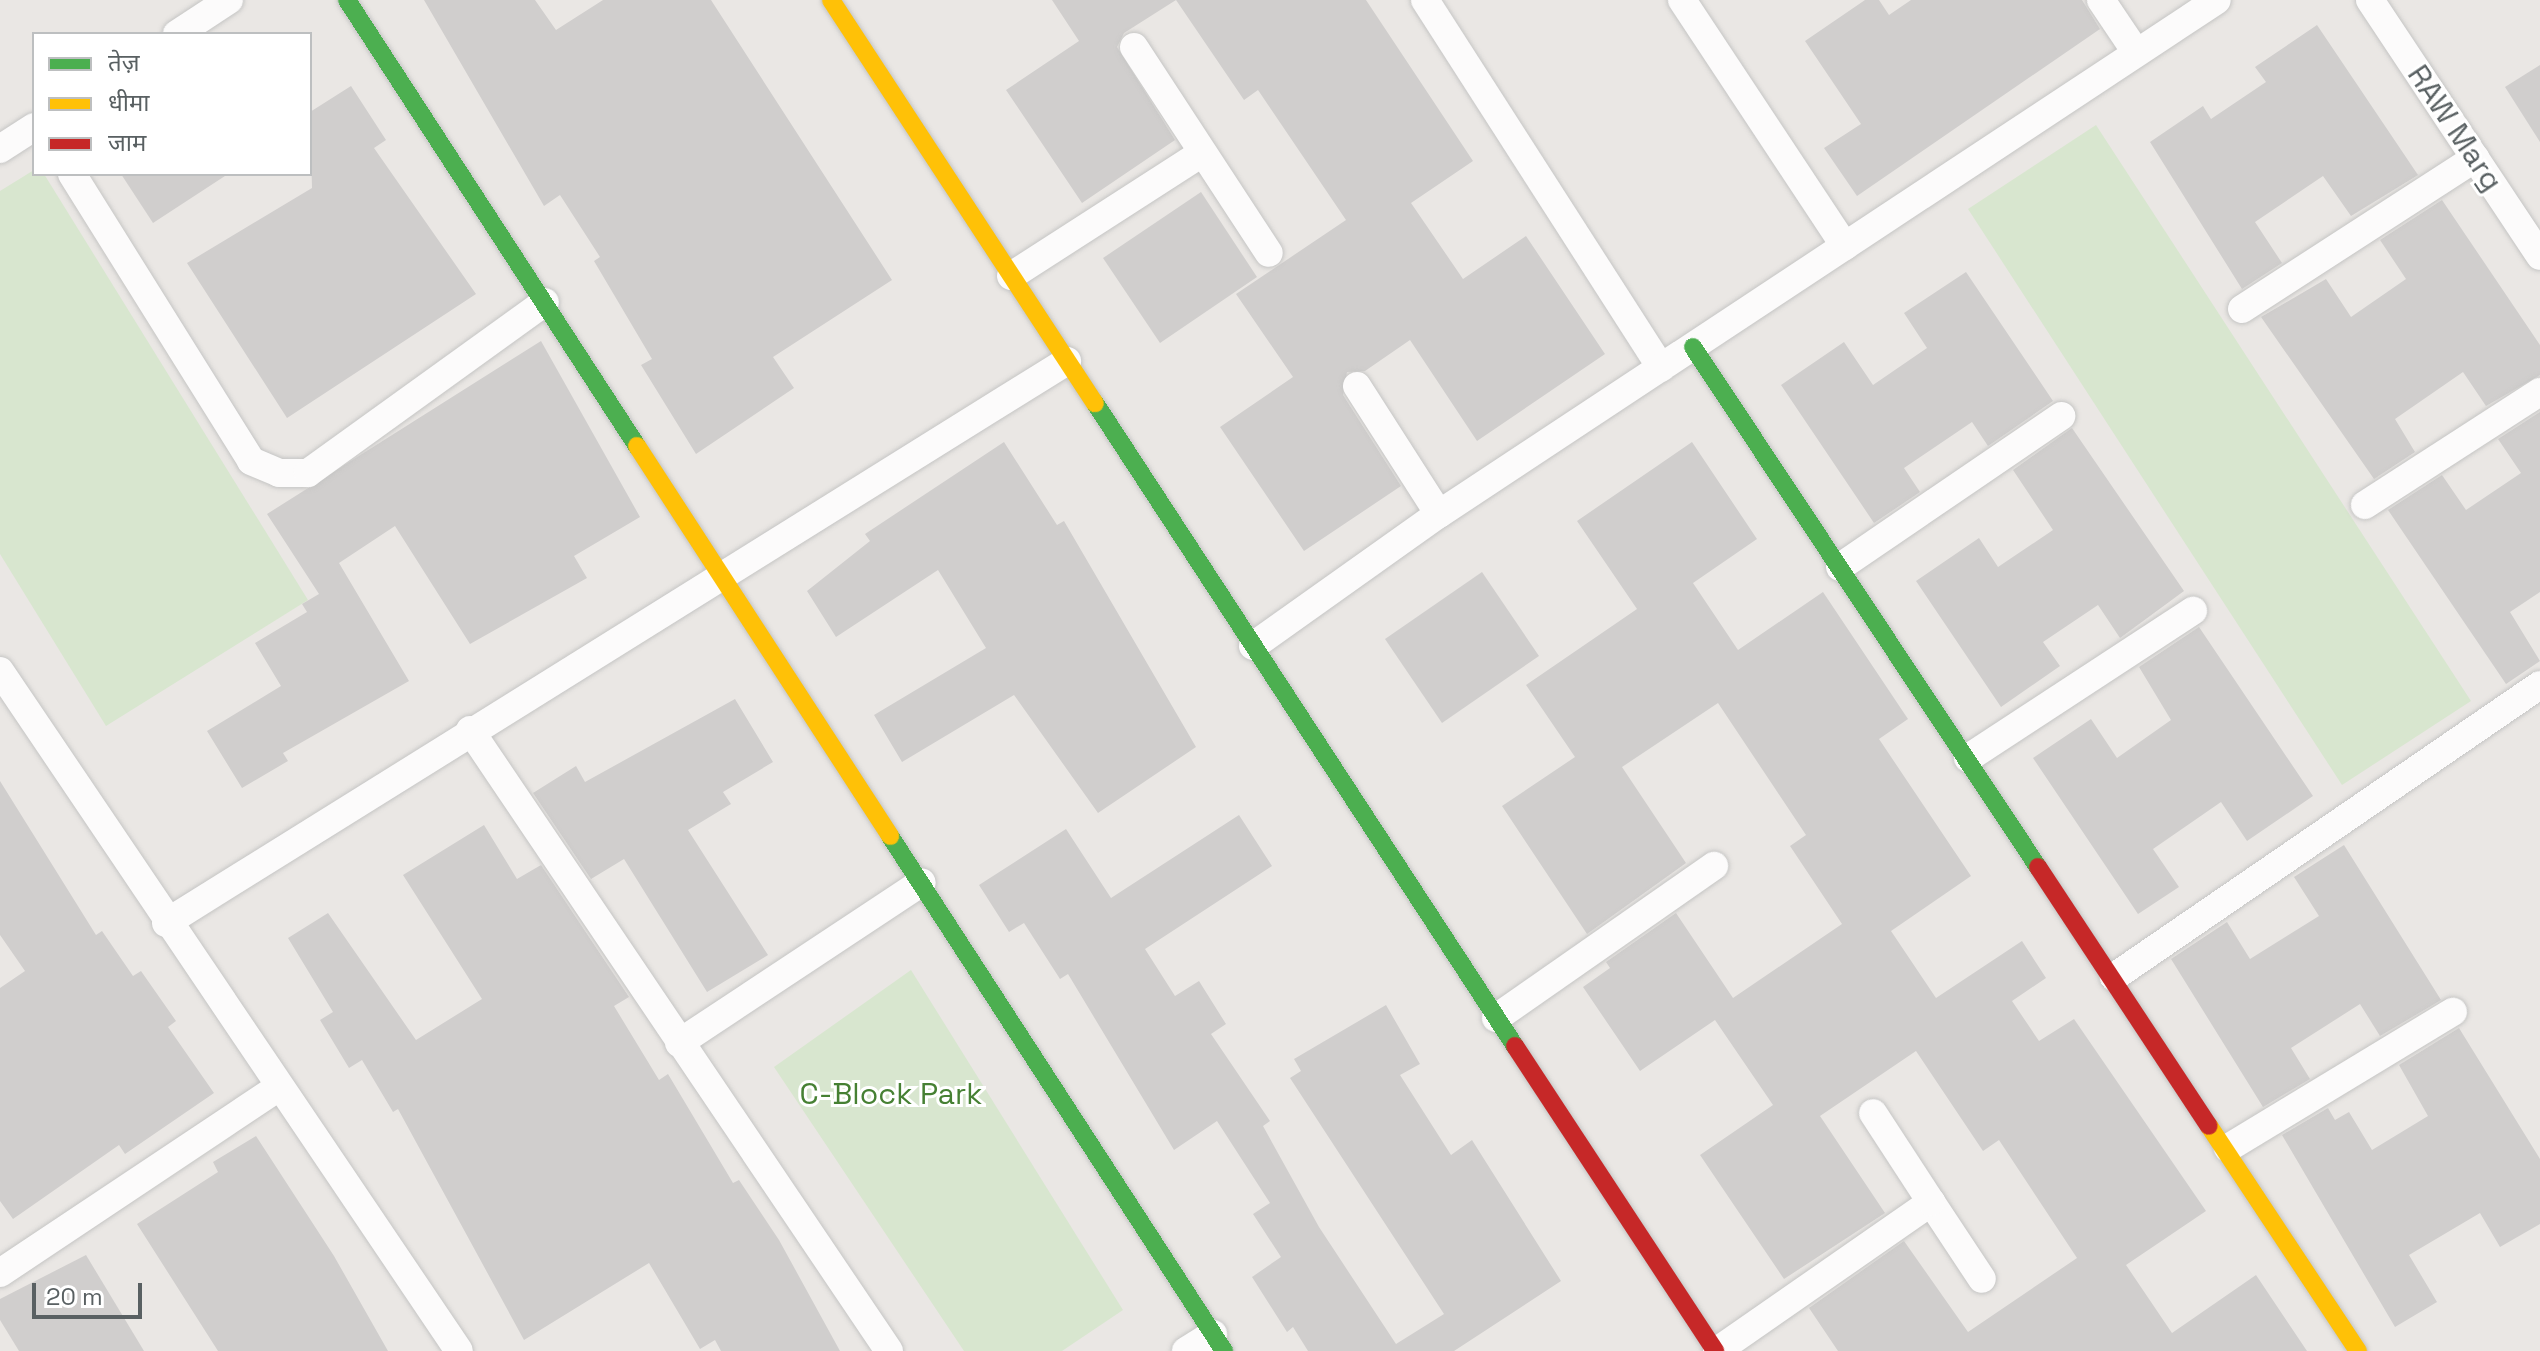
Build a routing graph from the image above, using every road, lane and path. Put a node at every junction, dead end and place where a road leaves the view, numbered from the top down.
1 (229, 0) edge
2 (347, 0) edge
3 (831, 0) edge
4 (1425, 0) edge
5 (1682, 0) edge
6 (2101, 0) edge
7 (2217, 0) edge
8 (2370, 0) edge
9 (180, 32) edge
10 (1134, 47) dead end
11 (2136, 52) junction
12 (32, 128) edge
13 (0, 149) edge
14 (1199, 155) junction
15 (2475, 158) junction
16 (73, 176) edge
17 (1845, 246) junction
18 (1269, 253) dead end
19 (2540, 256) edge
20 (1011, 276) junction
21 (545, 302) junction
22 (2242, 309) dead end
23 (1693, 347) junction
24 (1067, 361) junction
25 (1661, 368) junction
26 (1357, 386) dead end
27 (2540, 392) edge
28 (2061, 416) dead end
29 (2365, 505) dead end
30 (1439, 514) junction
31 (1840, 567) junction
32 (718, 572) junction
33 (2193, 611) dead end
34 (1253, 646) junction
35 (0, 671) edge
36 (2540, 685) edge
37 (470, 730) junction
38 (1968, 758) junction
39 (1714, 866) dead end
40 (922, 882) junction
41 (166, 923) junction
42 (2114, 977) junction
43 (2453, 1012) dead end
44 (1496, 1018) junction
45 (679, 1043) junction
46 (279, 1087) junction
47 (1873, 1113) dead end
48 (2228, 1148) junction
49 (1931, 1202) junction
50 (0, 1273) edge
51 (1982, 1279) dead end
52 (1218, 1342) edge
53 (459, 1351) edge
54 (889, 1351) edge
55 (1186, 1351) edge
56 (1716, 1351) edge
57 (2358, 1351) edge

1 - 9 street
2 - 21 street
3 - 20 street
4 - 25 street
5 - 17 street
6 - 11 street
7 - 11 street
8 - 15 street, RAW Marg
10 - 14 street
11 - 17 street
12 - 13 street
14 - 18 street
14 - 20 street
15 - 19 street, RAW Marg
15 - 22 street
16 - 21 street
17 - 23 street
20 - 24 street
21 - 32 street
23 - 25 street
23 - 31 street
24 - 32 street
24 - 34 street
25 - 30 street
26 - 30 street
27 - 29 street
28 - 31 street
30 - 34 street
31 - 38 street
32 - 37 street
32 - 40 street
33 - 38 street
34 - 44 street
35 - 41 street
36 - 42 street
37 - 41 street
37 - 45 street
38 - 42 street
39 - 44 street
40 - 45 street
40 - 52 street
41 - 46 street
42 - 48 street
43 - 48 street
44 - 56 street
45 - 54 street
46 - 50 street
46 - 53 street
47 - 49 street
48 - 57 street
49 - 51 street
49 - 56 street
52 - 55 street

